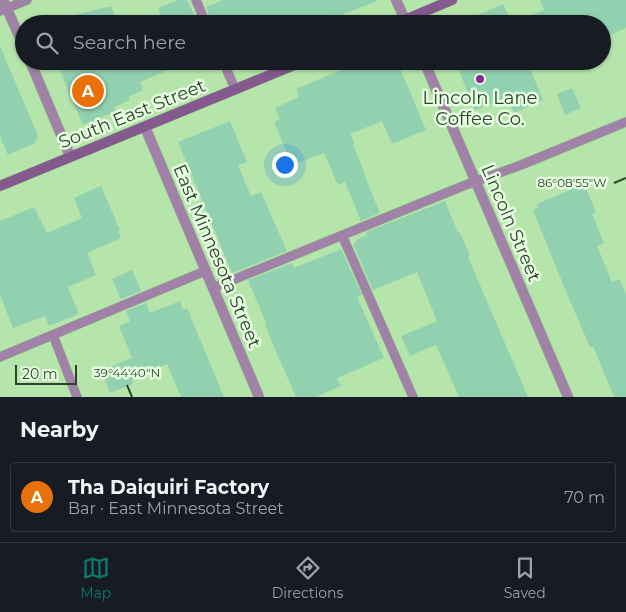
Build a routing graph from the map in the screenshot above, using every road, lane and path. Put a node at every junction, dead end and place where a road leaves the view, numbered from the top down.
1 (27, 0) edge
2 (196, 0) edge
3 (396, 0) edge
4 (452, 0) edge
5 (3, 6) edge
6 (202, 15) edge
7 (403, 15) edge
8 (421, 15) edge
9 (15, 29) edge
10 (34, 70) edge
11 (227, 70) edge
12 (282, 70) edge
13 (428, 70) edge
14 (235, 89) junction
15 (626, 122) edge
16 (145, 127) junction
17 (70, 156) junction
18 (475, 181) junction
19 (0, 186) edge
20 (342, 235) junction
21 (205, 271) junction
22 (212, 288) junction
23 (53, 335) junction
24 (0, 357) edge
25 (77, 397) edge
26 (259, 397) edge
27 (413, 397) edge
28 (568, 397) edge

1 - 5 lane
2 - 6 lane
3 - 7 street
4 - 8 main road
5 - 9 street
10 - 17 street
11 - 14 lane
12 - 14 main road, South East Street
13 - 18 street, Lincoln Street
14 - 16 main road, South East Street
15 - 18 lane
16 - 17 main road, South East Street
16 - 21 street, East Minnesota Street
17 - 19 main road, South East Street
18 - 20 lane
18 - 28 street, Lincoln Street
20 - 22 lane
20 - 27 lane
21 - 22 street, East Minnesota Street
21 - 23 lane
22 - 26 street, East Minnesota Street
23 - 24 lane
23 - 25 lane

